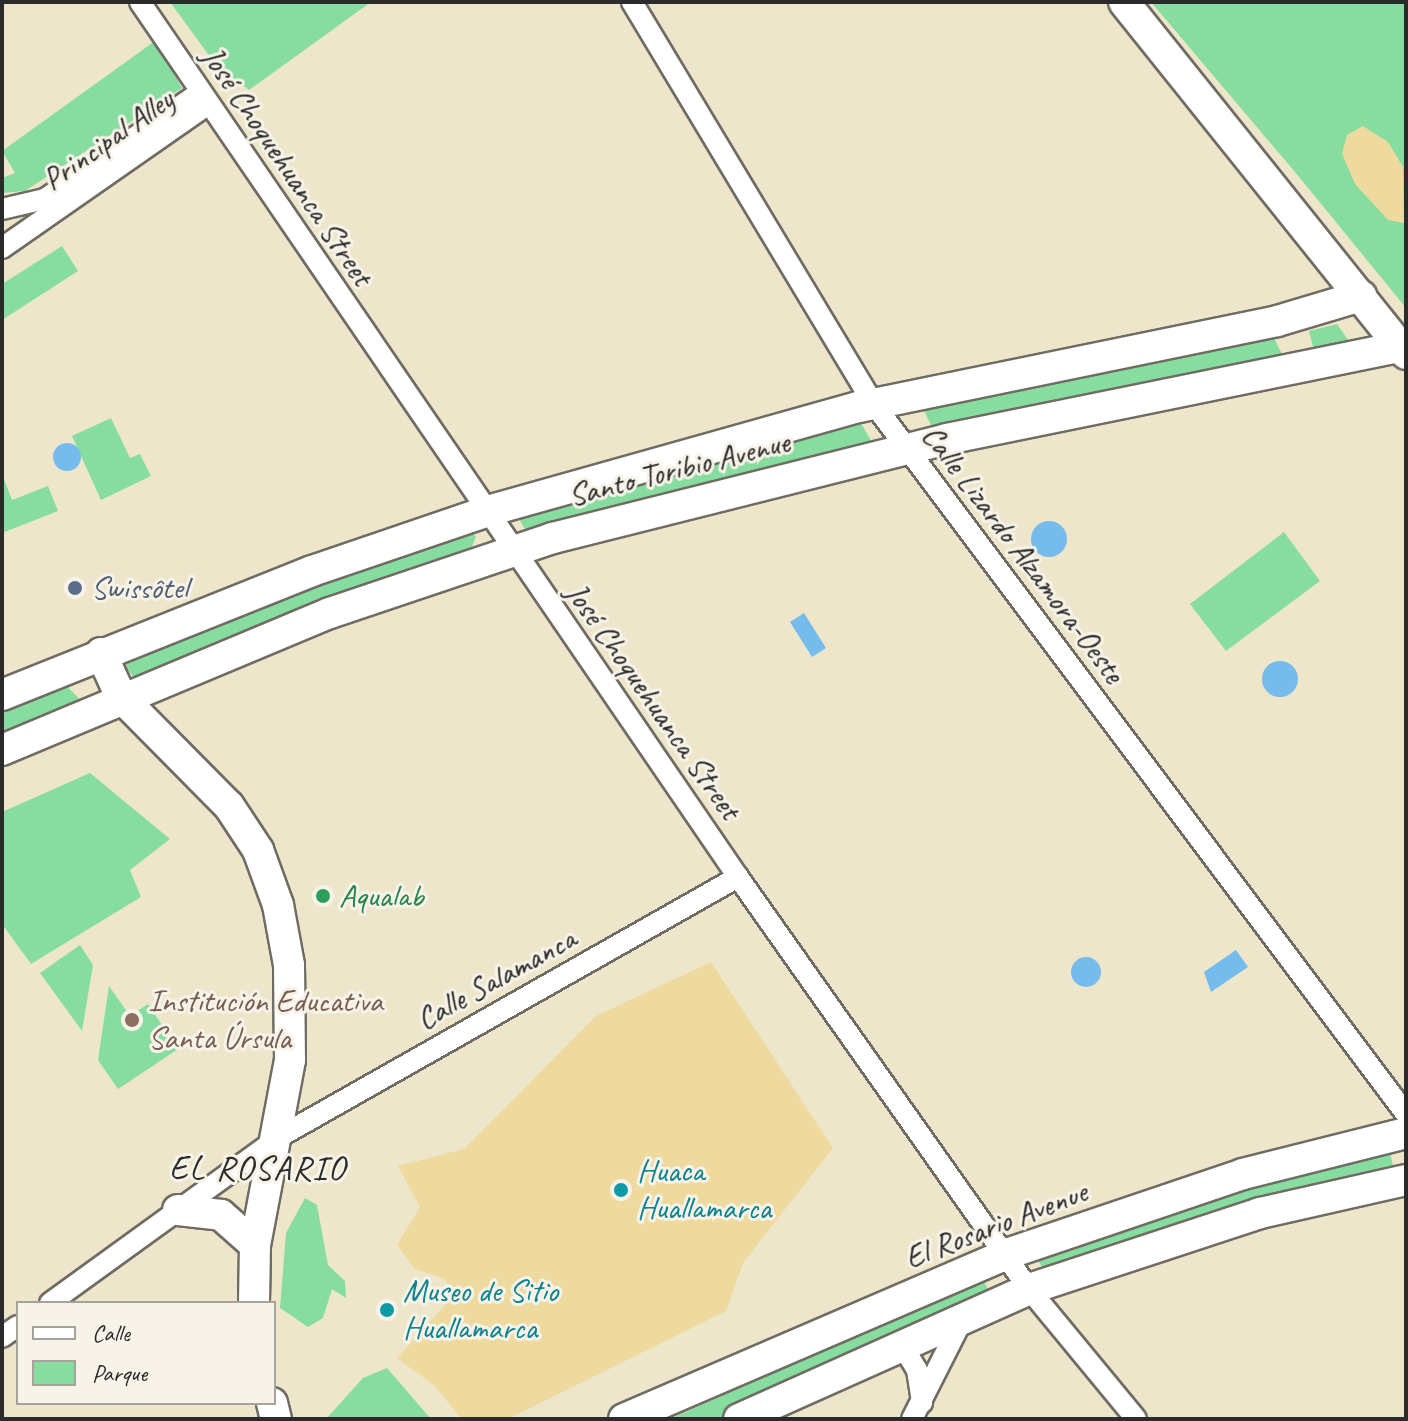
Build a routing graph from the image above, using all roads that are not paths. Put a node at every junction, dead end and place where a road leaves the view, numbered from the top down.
1 (140, 2) edge
2 (632, 2) edge
3 (1124, 2) edge
4 (203, 99) junction
5 (2, 209) edge
6 (2, 248) edge
7 (1361, 296) junction
8 (1277, 321) junction
9 (1403, 350) edge
10 (1289, 370) junction
11 (873, 403) junction
12 (906, 448) junction
13 (488, 511) junction
14 (512, 550) junction
15 (101, 653) junction
16 (2, 695) edge
17 (121, 697) junction
18 (2, 750) edge
19 (738, 877) junction
20 (1406, 1114) edge
21 (1406, 1133) edge
22 (279, 1137) junction
23 (1406, 1180) edge
24 (178, 1210) junction
25 (255, 1245) junction
26 (1004, 1255) junction
27 (1029, 1289) junction
28 (53, 1301) edge
29 (254, 1301) edge
30 (963, 1318) junction
31 (902, 1345) junction
32 (917, 1411) edge
33 (624, 1419) edge
34 (739, 1419) edge
35 (1136, 1419) edge

1 - 4 street, José Choquehuanca Street
2 - 11 street, Calle Lizardo Alzamora-Oeste
3 - 7 street
4 - 5 street
4 - 6 street, Principal Alley
4 - 13 street, José Choquehuanca Street
7 - 8 street, Santo Toribio Avenue
7 - 9 street
8 - 10 street
8 - 11 street, Santo Toribio Avenue
9 - 10 street, Santo Toribio Avenue
10 - 12 street, Santo Toribio Avenue
11 - 12 street, Calle Lizardo Alzamora-Oeste
11 - 13 street, Santo Toribio Avenue
12 - 14 street, Santo Toribio Avenue
12 - 20 street, Calle Lizardo Alzamora-Oeste
13 - 14 street, José Choquehuanca Street
13 - 15 street, Santo Toribio Avenue
14 - 17 street, Santo Toribio Avenue
14 - 19 street, José Choquehuanca Street
15 - 16 street, Santo Toribio Avenue
15 - 17 street
17 - 18 street, Santo Toribio Avenue
17 - 22 street
19 - 22 street, Calle Salamanca
19 - 26 street, José Choquehuanca Street
21 - 26 street, El Rosario Avenue
22 - 24 street, Calle Salamanca
22 - 25 street
23 - 27 street
24 - 25 street
24 - 28 street, Calle Salamanca
25 - 29 street
26 - 27 street, José Choquehuanca Street
26 - 33 street, El Rosario Avenue
27 - 30 street
27 - 35 street, José Choquehuanca Street
30 - 31 street
30 - 32 street
31 - 32 street
31 - 34 street

